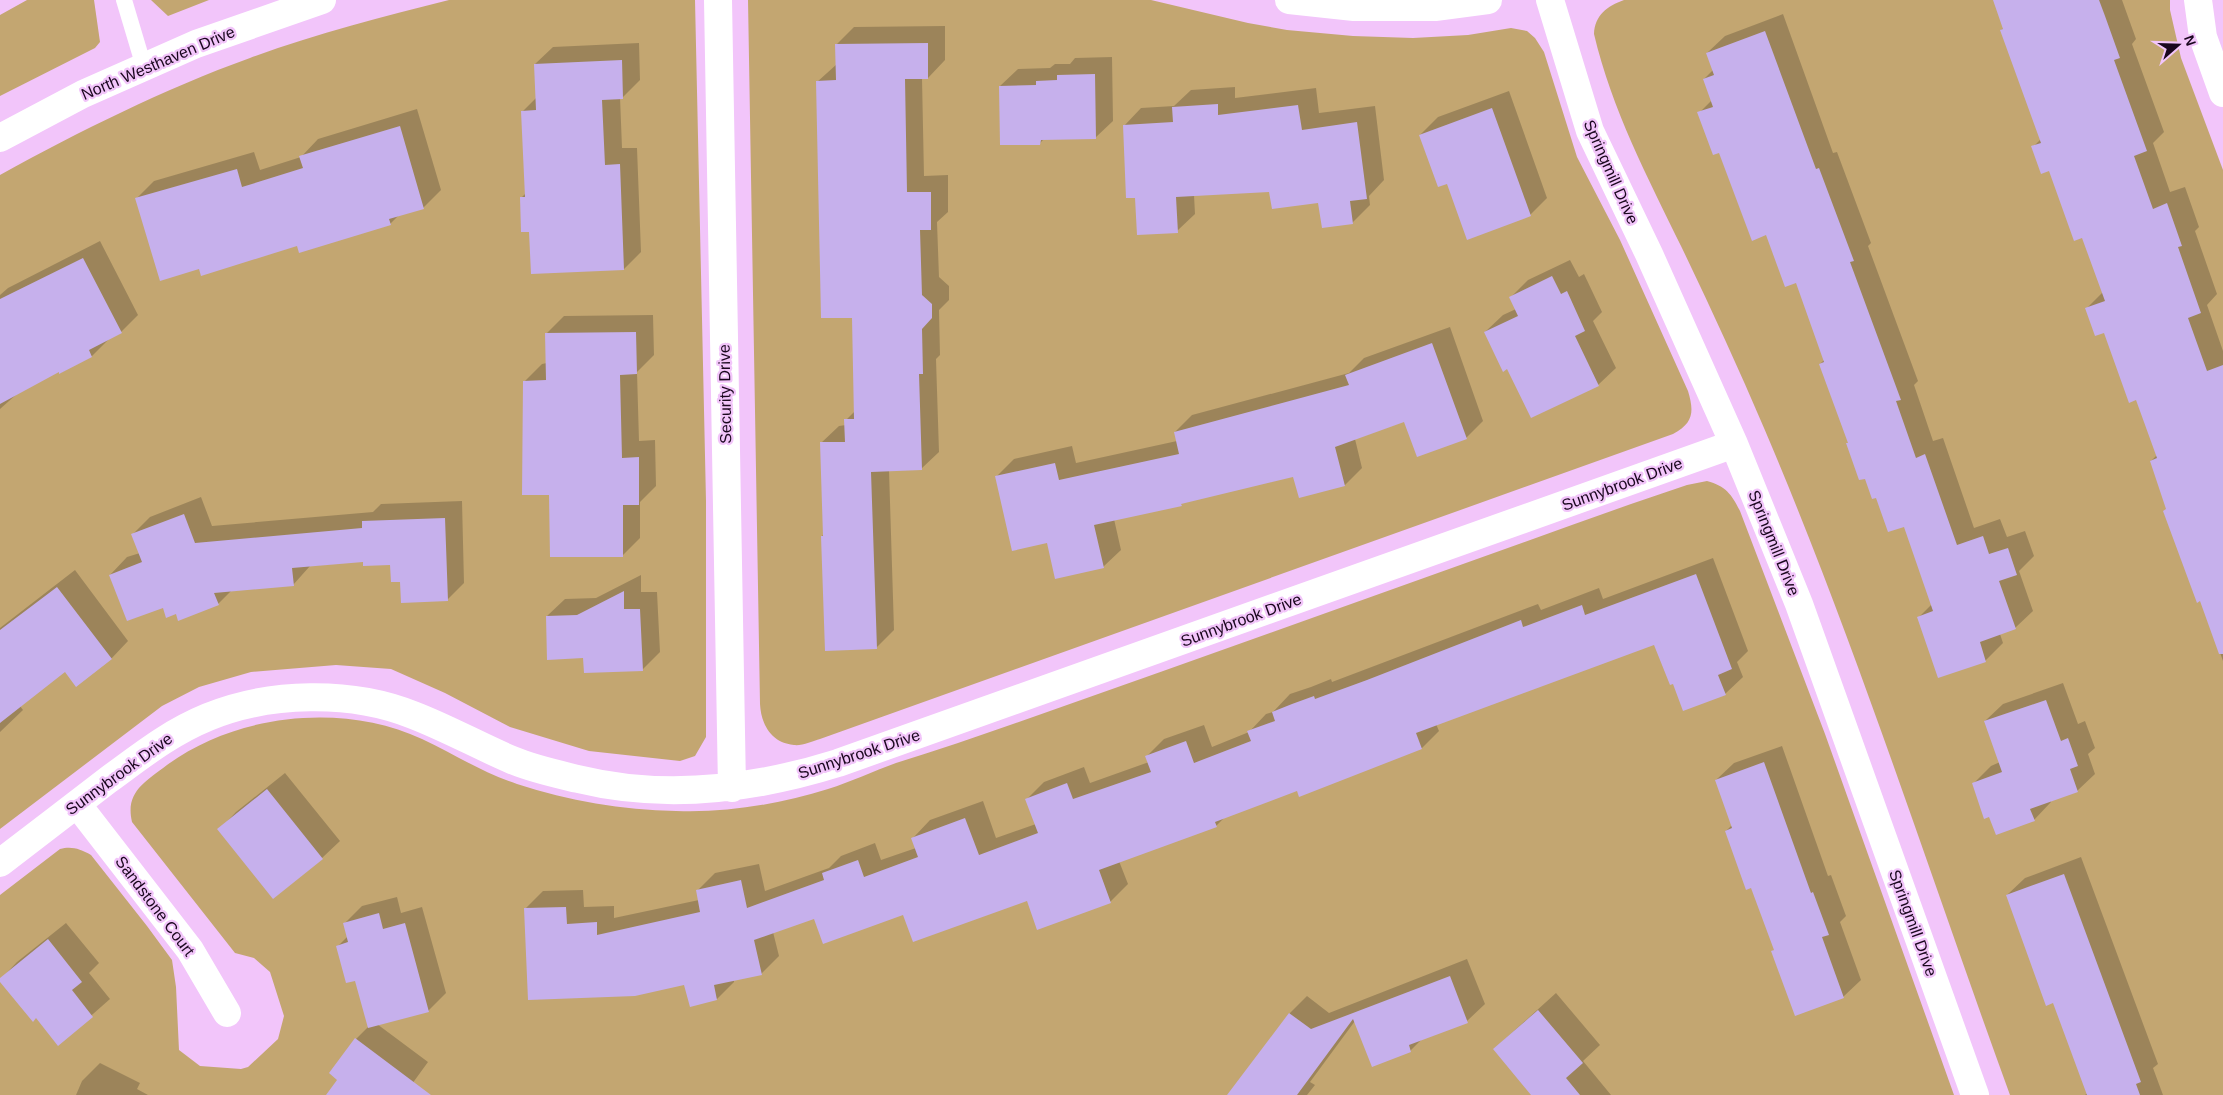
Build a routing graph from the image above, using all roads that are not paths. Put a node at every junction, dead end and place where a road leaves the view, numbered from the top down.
1 (124, 0) edge
2 (322, 0) edge
3 (718, 0) edge
4 (1289, 0) edge
5 (1488, 0) edge
6 (1550, 0) edge
7 (2198, 0) edge
8 (144, 67) junction
9 (2223, 93) edge
10 (0, 138) edge
11 (1734, 444) junction
12 (732, 788) junction
13 (77, 804) junction
14 (0, 864) edge
15 (227, 1013) dead end
16 (1975, 1095) edge

1 - 8 lane
2 - 8 street, North Westhaven Drive
3 - 12 street, Security Drive
4 - 5 street
6 - 11 street, Springmill Drive
7 - 9 street
8 - 10 street, North Westhaven Drive
11 - 12 street, Sunnybrook Drive
11 - 16 street, Springmill Drive
12 - 13 street, Sunnybrook Drive
13 - 14 street, Sunnybrook Drive
13 - 15 street, Sandstone Court

